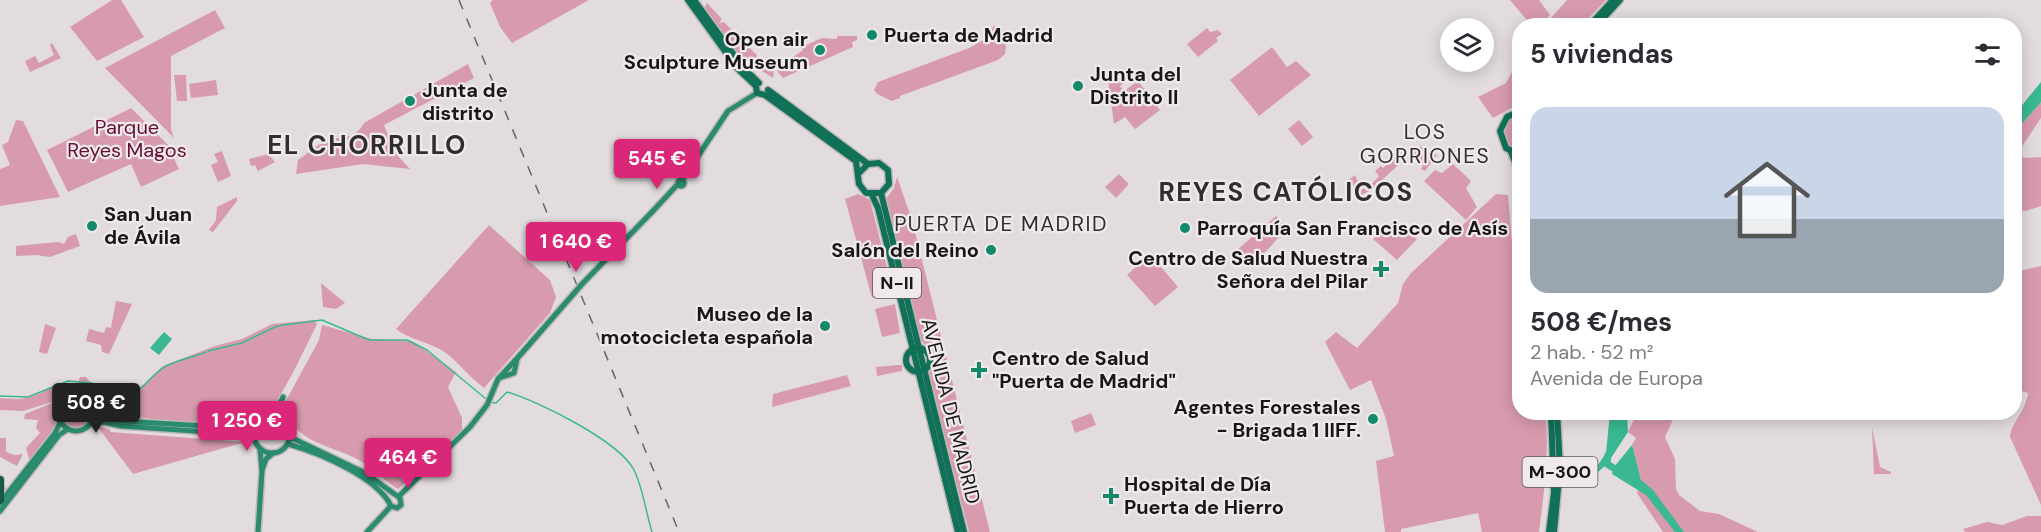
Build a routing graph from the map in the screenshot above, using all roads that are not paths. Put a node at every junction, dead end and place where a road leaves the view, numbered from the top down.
1 (688, 0) edge
2 (694, 0) edge
3 (1612, 0) edge
4 (1620, 0) edge
5 (1596, 18) edge
6 (1603, 18) edge
7 (757, 88) junction
8 (767, 92) junction
9 (1512, 115) edge
10 (1511, 152) edge
11 (868, 164) junction
12 (859, 174) junction
13 (881, 193) junction
14 (872, 195) junction
15 (916, 349) junction
16 (921, 371) junction
17 (93, 411) junction
18 (269, 417) junction
19 (1551, 420) edge
20 (1557, 420) edge
21 (61, 421) junction
22 (284, 421) junction
23 (91, 423) junction
24 (256, 425) junction
25 (68, 429) junction
26 (290, 437) junction
27 (254, 439) junction
28 (288, 444) junction
29 (260, 449) junction
30 (274, 453) junction
31 (262, 471) junction
32 (0, 480) edge
33 (393, 500) junction
34 (0, 501) edge
35 (0, 511) edge
36 (258, 532) edge
37 (367, 532) edge
38 (958, 532) edge
39 (964, 532) edge
40 (1549, 532) edge
41 (1554, 532) edge

1 - 7 main road, N-II
2 - 7 main road, N-II
3 - 5 main road
4 - 6 main road
7 - 8 main road, N-II
7 - 8 main road, N-II
7 - 33 street, bridge
8 - 11 main road, N-II
8 - 12 main road, N-II
9 - 10 main road
11 - 12 main road
11 - 13 main road, N-II
12 - 14 main road, N-II
13 - 14 main road
13 - 15 main road, AVENIDA DE MADRID / N-II
14 - 15 main road, AVENIDA DE MADRID / N-II
15 - 16 main road, AVENIDA DE MADRID / N-II
15 - 16 main road
16 - 38 main road, AVENIDA DE MADRID / N-II
16 - 39 main road, AVENIDA DE MADRID / N-II
17 - 21 street
17 - 23 street
17 - 24 street
18 - 22 street
18 - 22 street
18 - 24 street
19 - 40 main road, M-300
20 - 41 main road, M-300
21 - 25 street
21 - 34 street
22 - 26 street
23 - 25 street
23 - 27 street
24 - 27 street
25 - 35 street
26 - 28 street
26 - 33 street
27 - 29 street
28 - 30 street
28 - 33 street
29 - 30 street
29 - 31 street
30 - 31 street
31 - 36 street
32 - 34 highway
33 - 37 street

